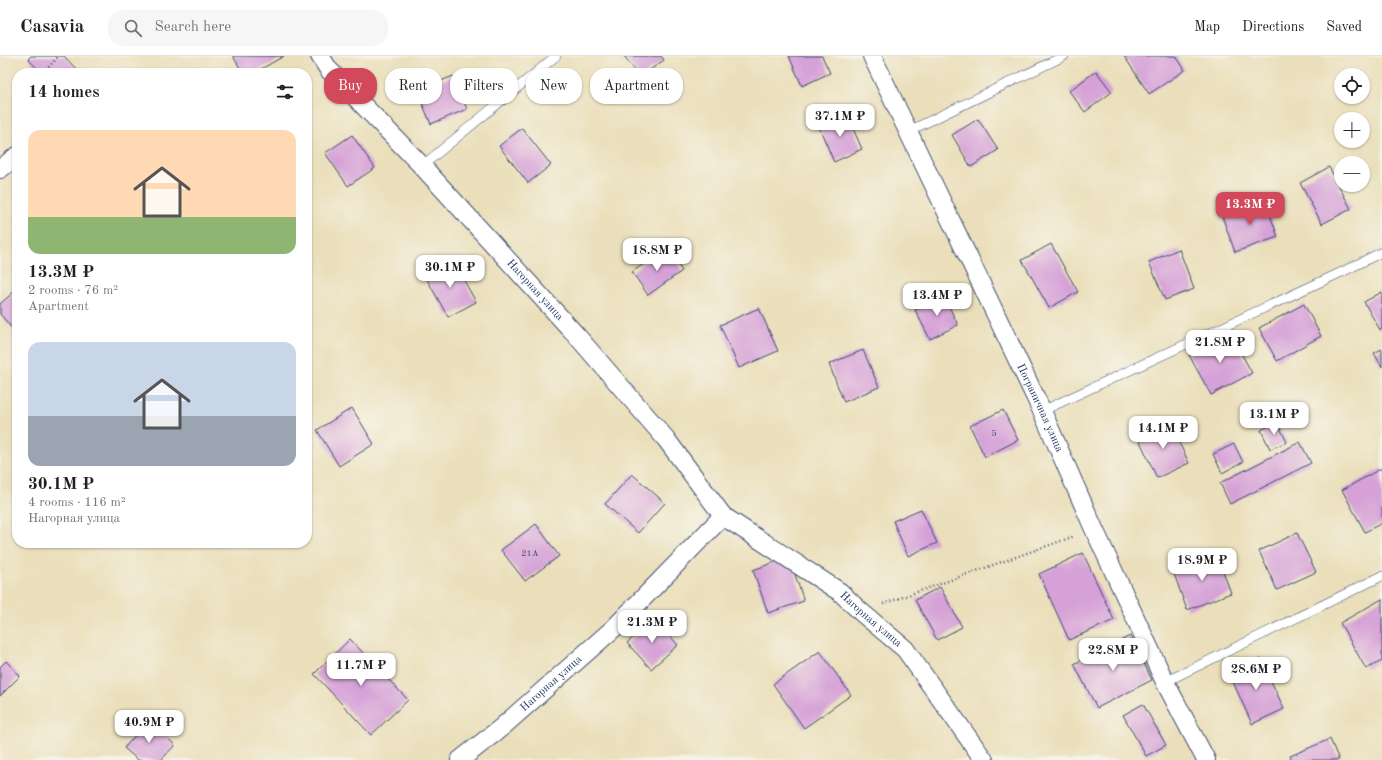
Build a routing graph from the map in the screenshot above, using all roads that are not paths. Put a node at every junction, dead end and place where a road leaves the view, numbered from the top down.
1 (320, 56) edge
2 (556, 56) edge
3 (872, 56) edge
4 (1064, 56) edge
5 (909, 131) junction
6 (12, 160) edge
7 (422, 166) junction
8 (0, 169) edge
9 (1382, 252) edge
10 (1042, 411) junction
11 (723, 516) junction
12 (1382, 576) edge
13 (1165, 682) junction
14 (460, 760) edge
15 (984, 760) edge
16 (1206, 760) edge

1 - 7 street, Нагорная улица
2 - 7 lane
3 - 5 street, Пограничная улица
4 - 5 lane
5 - 10 street, Пограничная улица
6 - 8 street
7 - 11 street, Нагорная улица
9 - 10 lane
10 - 13 street, Пограничная улица
11 - 14 street, Нагорная улица
11 - 15 street, Нагорная улица
12 - 13 lane
13 - 16 street, Пограничная улица

